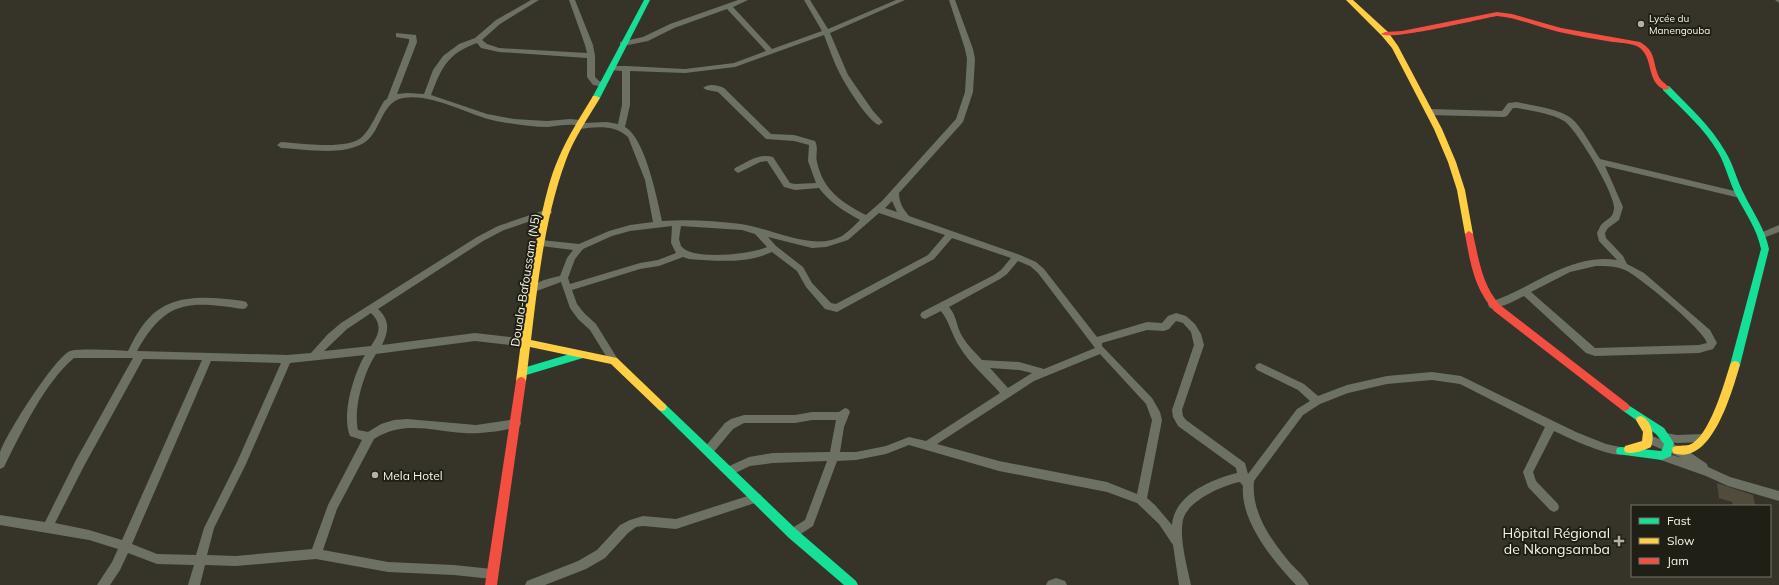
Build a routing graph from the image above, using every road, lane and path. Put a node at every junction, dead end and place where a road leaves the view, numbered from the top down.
1 (536, 0) edge
2 (572, 0) edge
3 (647, 0) edge
4 (745, 0) edge
5 (807, 0) edge
6 (902, 0) edge
7 (952, 0) edge
8 (1349, 0) edge
9 (728, 6) junction
10 (826, 32) junction
11 (1385, 34) junction
12 (400, 35) dead end
13 (478, 40) junction
14 (623, 44) junction
15 (771, 52) junction
16 (591, 56) junction
17 (612, 68) junction
18 (626, 68) junction
19 (603, 85) junction
20 (707, 88) dead end
21 (427, 96) junction
22 (391, 99) junction
23 (1429, 112) junction
24 (879, 122) dead end
25 (579, 124) junction
26 (621, 127) junction
27 (281, 145) dead end
28 (1597, 161) junction
29 (738, 170) dead end
30 (822, 185) junction
31 (895, 192) junction
32 (1740, 195) junction
33 (878, 209) junction
34 (548, 212) junction
35 (906, 218) junction
36 (866, 219) junction
37 (677, 223) junction
38 (658, 224) junction
39 (1779, 228) edge
40 (757, 230) junction
41 (951, 234) junction
42 (1763, 235) junction
43 (541, 243) junction
44 (580, 247) junction
45 (773, 248) junction
46 (682, 254) junction
47 (1017, 257) junction
48 (1624, 266) junction
49 (564, 278) junction
50 (567, 288) junction
51 (534, 289) junction
52 (1524, 291) junction
53 (243, 304) dead end
54 (942, 305) junction
55 (1494, 305) junction
56 (372, 309) junction
57 (925, 315) dead end
58 (527, 343) junction
59 (1098, 345) junction
60 (374, 350) junction
61 (581, 354) junction
62 (135, 355) junction
63 (208, 357) junction
64 (313, 357) junction
65 (287, 359) junction
66 (614, 361) junction
67 (980, 364) junction
68 (1260, 367) dead end
69 (523, 372) junction
70 (1042, 372) junction
71 (1006, 393) junction
72 (1317, 401) junction
73 (1634, 414) junction
74 (516, 423) junction
75 (1546, 423) junction
76 (370, 436) junction
77 (1649, 440) junction
78 (1700, 442) junction
79 (928, 445) junction
80 (1671, 445) junction
81 (708, 451) junction
82 (1621, 451) junction
83 (834, 456) junction
84 (1662, 456) junction
85 (0, 464) edge
86 (1705, 469) junction
87 (729, 471) junction
88 (1246, 481) junction
89 (1779, 496) edge
90 (757, 498) junction
91 (1141, 500) junction
92 (1554, 507) dead end
93 (0, 520) edge
94 (48, 527) junction
95 (793, 534) junction
96 (1178, 543) junction
97 (125, 547) junction
98 (316, 554) junction
99 (200, 560) junction
100 (492, 580) edge
101 (103, 585) edge
102 (194, 585) edge
103 (531, 585) edge
104 (852, 585) edge
105 (1052, 585) edge
106 (1061, 585) edge
107 (1185, 585) edge
108 (1303, 585) edge

1 - 13 street
2 - 16 street
3 - 14 main road, Douala-Bafoussam (N5)
4 - 9 street
5 - 10 street
6 - 10 street
7 - 31 street
8 - 11 main road
9 - 14 street
9 - 15 street
10 - 15 street
10 - 24 street
11 - 23 main road
11 - 32 main road
12 - 22 street
13 - 16 street
13 - 21 street
14 - 17 main road, Douala-Bafoussam (N5)
15 - 18 street
16 - 19 street
17 - 18 street
17 - 19 main road, Douala-Bafoussam (N5)
18 - 26 street
19 - 25 main road, Douala-Bafoussam (N5)
20 - 30 street
21 - 22 street
21 - 25 street
22 - 27 street
23 - 28 street
23 - 55 main road
25 - 26 street
25 - 34 main road, Douala-Bafoussam (N5)
26 - 38 street
28 - 32 street
28 - 48 street
29 - 30 street
30 - 36 street
31 - 33 street
31 - 35 street
32 - 42 main road
33 - 35 street
33 - 36 street
34 - 43 main road, Douala-Bafoussam (N5)
34 - 56 street
35 - 41 street
36 - 40 street
37 - 38 street
37 - 40 street
37 - 46 street
38 - 44 street
39 - 42 street
40 - 45 street
41 - 45 street
41 - 47 street
42 - 78 main road
43 - 44 street
43 - 51 main road, Douala-Bafoussam (N5)
44 - 49 street
45 - 46 street
46 - 50 street
47 - 54 street
47 - 59 street
48 - 52 street
48 - 52 street
49 - 50 street
49 - 51 street
50 - 66 street
51 - 58 main road, Douala-Bafoussam (N5)
52 - 55 street
53 - 62 street
54 - 57 street
54 - 67 street
55 - 73 main road
56 - 60 street
56 - 64 street
58 - 60 street
58 - 61 main road
58 - 69 main road, Douala-Bafoussam (N5)
59 - 70 street
59 - 88 street
59 - 91 street
60 - 64 street
60 - 76 street
61 - 66 main road
61 - 69 main road
62 - 63 street
62 - 85 street
62 - 94 street
63 - 65 street
63 - 97 street
64 - 65 street
65 - 99 street
66 - 81 main road
67 - 70 street
67 - 71 street
68 - 72 street
69 - 74 main road, Douala-Bafoussam (N5)
70 - 71 street
71 - 79 street
72 - 75 street
72 - 88 street
73 - 77 main road
73 - 80 main road
74 - 76 street
74 - 100 main road, Douala-Bafoussam (N5)
75 - 82 street
75 - 92 street
76 - 98 street
77 - 80 street
77 - 82 main road
78 - 80 street
78 - 80 main road
78 - 86 street
79 - 83 street
79 - 91 street
80 - 84 main road
80 - 86 street
81 - 83 street
81 - 87 main road
82 - 84 main road
83 - 87 street
83 - 95 street
84 - 86 street
86 - 89 street
87 - 90 main road
88 - 96 street
88 - 108 street
90 - 95 main road
90 - 103 street
91 - 96 street
93 - 94 street
94 - 97 street
95 - 104 main road
96 - 107 street
97 - 99 street
97 - 101 street
98 - 99 street
98 - 100 street
99 - 102 street
105 - 106 street

